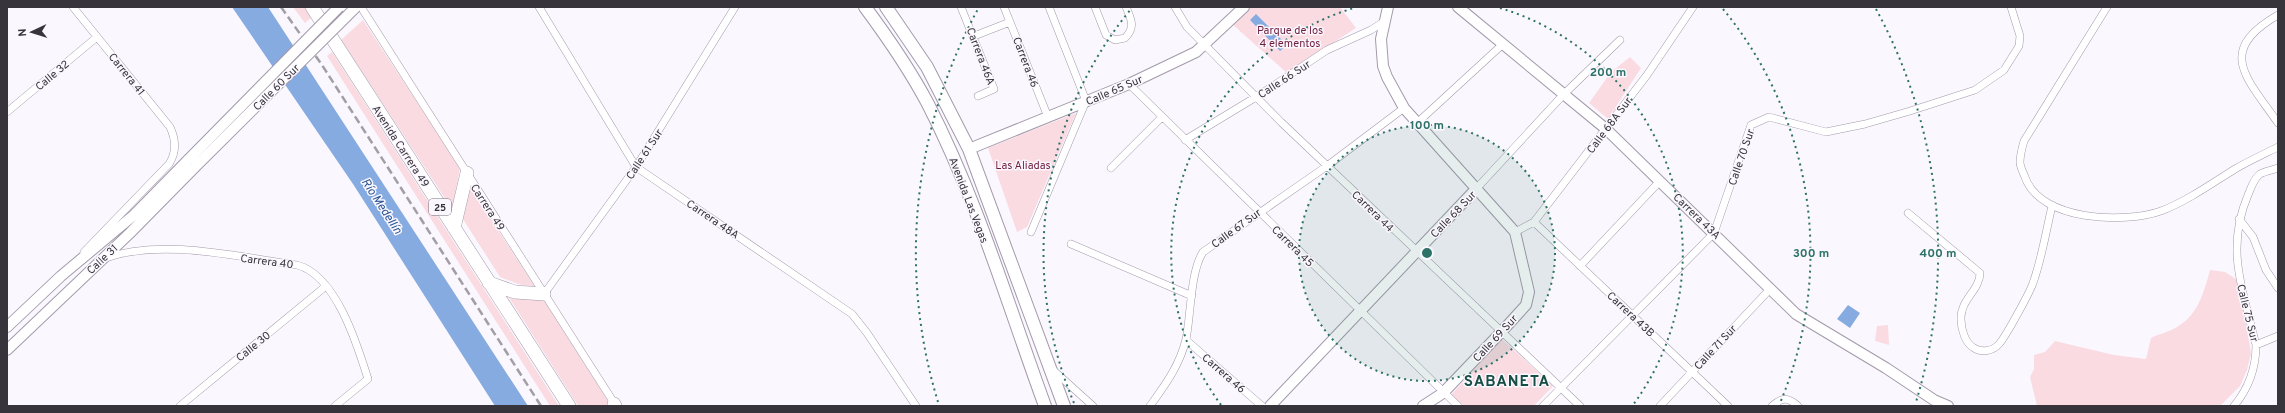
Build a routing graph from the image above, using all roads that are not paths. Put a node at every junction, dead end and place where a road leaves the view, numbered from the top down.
1 (73, 7) edge
2 (312, 7) edge
3 (339, 7) edge
4 (539, 7) edge
5 (734, 7) edge
6 (865, 7) edge
7 (886, 7) edge
8 (961, 7) edge
9 (1004, 7) edge
10 (1049, 7) edge
11 (1095, 7) edge
12 (1126, 7) edge
13 (1175, 7) edge
14 (1244, 7) edge
15 (1388, 7) edge
16 (1458, 7) edge
17 (1693, 7) edge
18 (2011, 7) edge
19 (2107, 7) edge
20 (361, 8) edge
21 (2278, 15) edge
22 (1385, 21) junction
23 (1010, 22) junction
24 (974, 36) junction
25 (97, 37) junction
26 (1620, 40) dead end
27 (1204, 44) junction
28 (1503, 44) junction
29 (1129, 84) junction
30 (1564, 94) junction
31 (978, 96) dead end
32 (1257, 96) junction
33 (1086, 101) junction
34 (1404, 108) junction
35 (7, 112) edge
36 (1048, 117) junction
37 (1162, 117) junction
38 (1417, 123) junction
39 (2278, 123) edge
40 (1606, 129) junction
41 (1185, 140) junction
42 (175, 143) joint
43 (2278, 147) edge
44 (970, 149) junction
45 (192, 163) junction
46 (1327, 166) junction
47 (636, 167) junction
48 (1111, 168) dead end
49 (2278, 168) edge
50 (467, 173) junction
51 (1660, 181) junction
52 (1476, 189) junction
53 (2052, 206) junction
54 (1259, 212) junction
55 (1908, 213) dead end
56 (2240, 217) junction
57 (1534, 222) junction
58 (454, 228) junction
59 (1031, 232) dead end
60 (1514, 232) junction
61 (1714, 233) junction
62 (1071, 244) dead end
63 (1417, 252) junction
64 (100, 260) junction
65 (1580, 266) junction
66 (61, 276) junction
67 (489, 283) junction
68 (326, 286) junction
69 (1771, 288) junction
70 (2278, 288) edge
71 (544, 294) junction
72 (1192, 296) junction
73 (1360, 311) junction
74 (1632, 315) junction
75 (7, 328) edge
76 (1501, 332) junction
77 (2278, 336) edge
78 (1186, 340) junction
79 (2256, 345) junction
80 (7, 350) edge
81 (1050, 367) junction
82 (1692, 372) junction
83 (1561, 388) junction
84 (1443, 393) junction
85 (615, 405) edge
86 (180, 406) edge
87 (335, 406) edge
88 (569, 406) edge
89 (916, 406) edge
90 (1045, 406) edge
91 (1064, 406) edge
92 (1092, 406) edge
93 (1150, 406) edge
94 (1262, 406) edge
95 (1270, 406) edge
96 (1423, 406) edge
97 (1458, 406) edge
98 (1543, 406) edge
99 (1580, 406) edge
100 (1660, 406) edge
101 (1728, 406) edge
102 (1772, 406) edge
103 (1798, 406) edge
104 (1948, 406) edge
105 (2234, 406) edge

1 - 25 street, Carrera 41
2 - 58 highway, Avenida Carrera 49 / 25
3 - 45 street, Calle 60 Sur, bridge
4 - 47 street, Carrera 48A
5 - 47 street, Calle 61 Sur
6 - 90 main road, Avenida Las Vegas
7 - 44 main road, Avenida Las Vegas
8 - 24 street, Carrera 46A
9 - 23 street, Carrera 46
10 - 33 street
11 - 12 street
13 - 27 street, Carrera 44
14 - 27 street, Calle 65 Sur
15 - 22 street
16 - 28 street, Carrera 43A
17 - 40 street, Calle 68A Sur
18 - 61 street, Calle 70 Sur
19 - 53 street
20 - 45 street, Calle 60 Sur, bridge
20 - 50 street, Carrera 49
21 - 39 street
22 - 32 street, Calle 66 Sur
22 - 34 street
23 - 24 street
23 - 36 street, Carrera 46
24 - 31 street, Carrera 46A
25 - 35 street, Calle 32
25 - 42 street, Carrera 41
26 - 30 street, Calle 68 Sur
27 - 29 street, Calle 65 Sur
27 - 32 street, Carrera 44
28 - 30 street, Carrera 43A
28 - 38 street
29 - 33 street, Calle 65 Sur
29 - 37 street, Carrera 45
30 - 40 street, Carrera 43A
30 - 52 street, Calle 68 Sur
32 - 41 street, Calle 66 Sur
32 - 46 street, Carrera 44
33 - 36 street, Calle 65 Sur
33 - 59 street
34 - 38 street
34 - 46 street, Calle 67 Sur
36 - 44 street, Calle 65 Sur
37 - 41 street, Carrera 45
37 - 48 street
38 - 52 street
40 - 51 street, Carrera 43A
40 - 57 street, Calle 68A Sur
41 - 54 street, Carrera 45
42 - 66 street, Calle 31
43 - 53 street
44 - 81 main road, Avenida Las Vegas
45 - 64 street, Calle 31
45 - 66 street, Calle 31
46 - 54 street, Calle 67 Sur
46 - 63 street, Carrera 44
47 - 71 street, Calle 61 Sur
47 - 89 street, Carrera 48A
49 - 56 street
50 - 58 highway
50 - 71 street, Carrera 49
51 - 61 street, Carrera 43A
51 - 65 street
52 - 60 street
52 - 63 street, Calle 68 Sur
53 - 55 street
54 - 72 street, Calle 67 Sur
54 - 73 street, Carrera 45
56 - 70 street
56 - 79 street, Calle 75 Sur
57 - 60 street, Calle 68A Sur
57 - 65 street, Carrera 43B
58 - 67 highway, Avenida Carrera 49 / 25
60 - 76 street, Calle 69 Sur
61 - 69 street, Carrera 43A
61 - 74 street, Calle 70 Sur
62 - 72 street
63 - 73 street, Calle 68 Sur
63 - 76 street, Carrera 44
64 - 68 street, Carrera 40
64 - 80 street, Calle 31
65 - 74 street, Carrera 43B
66 - 75 street, Calle 31
67 - 71 highway
67 - 88 highway, Avenida Carrera 49 / 25
68 - 86 street, Calle 30
68 - 87 street, Carrera 40
69 - 82 street, Calle 71 Sur
69 - 104 street, Carrera 43A
71 - 85 street, Carrera 49
72 - 78 street, Calle 67 Sur
73 - 84 street, Carrera 45
73 - 95 street, Calle 68 Sur
74 - 82 street, Carrera 43B
74 - 83 street, Calle 70 Sur
76 - 83 street, Carrera 44
76 - 84 street, Calle 69 Sur
77 - 79 street
78 - 93 street, Calle 67 Sur
78 - 94 street, Carrera 46
79 - 105 street, Calle 75 Sur
81 - 91 main road, Avenida Las Vegas
81 - 92 street
82 - 100 street, Calle 71 Sur
82 - 101 street, Carrera 43B
83 - 98 street, Calle 70 Sur
83 - 99 street, Carrera 44
84 - 96 street, Calle 69 Sur
84 - 97 street, Carrera 45
102 - 103 street

